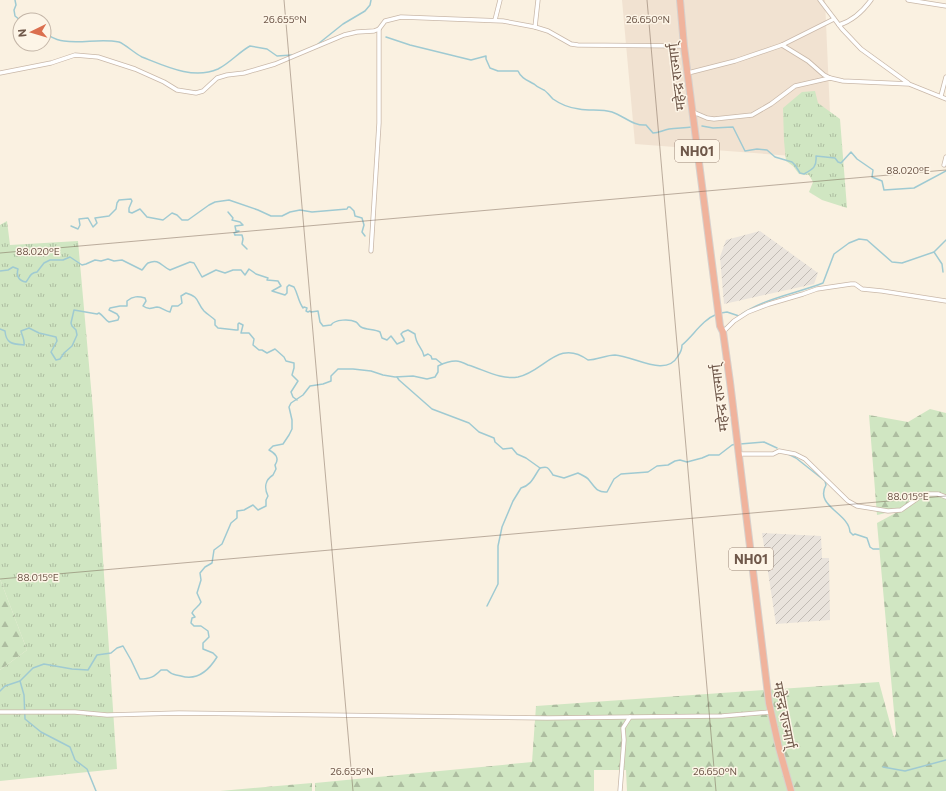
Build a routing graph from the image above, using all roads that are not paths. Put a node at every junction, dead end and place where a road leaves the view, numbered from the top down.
1 (500, 0) edge
2 (538, 0) edge
3 (680, 0) edge
4 (820, 0) edge
5 (871, 0) edge
6 (908, 0) edge
7 (946, 6) edge
8 (834, 19) junction
9 (495, 20) junction
10 (839, 25) junction
11 (535, 27) junction
12 (379, 28) junction
13 (782, 45) junction
14 (684, 46) junction
15 (0, 73) edge
16 (688, 73) junction
17 (946, 77) edge
18 (830, 78) junction
19 (909, 84) junction
20 (941, 96) junction
21 (946, 99) edge
22 (692, 112) junction
23 (946, 157) edge
24 (944, 165) dead end
25 (371, 252) dead end
26 (946, 302) edge
27 (721, 329) junction
28 (738, 454) junction
29 (946, 497) edge
30 (0, 712) edge
31 (771, 712) junction
32 (630, 717) junction
33 (620, 791) edge
34 (791, 791) edge

1 - 9 street
2 - 11 street
3 - 14 highway, महेन्द्र राज्मार्ग् / NH01
4 - 8 street
5 - 10 street
6 - 7 street
8 - 10 street
8 - 13 street
9 - 11 street
9 - 12 street
10 - 19 street
11 - 14 street
12 - 15 street
12 - 25 street
13 - 16 street
13 - 18 street
14 - 16 highway, महेन्द्र राज्मार्ग् / NH01
16 - 22 highway, महेन्द्र राज्मार्ग् / NH01
17 - 20 street
18 - 19 street
18 - 22 street
19 - 20 street
20 - 21 street
22 - 27 highway, महेन्द्र राज्मार्ग् / NH01
23 - 24 street
26 - 27 street
27 - 28 highway, महेन्द्र राज्मार्ग् / NH01
28 - 29 street
28 - 31 highway, महेन्द्र राज्मार्ग् / NH01
30 - 32 street
31 - 32 street
31 - 34 highway, महेन्द्र राज्मार्ग् / NH01
32 - 33 street

